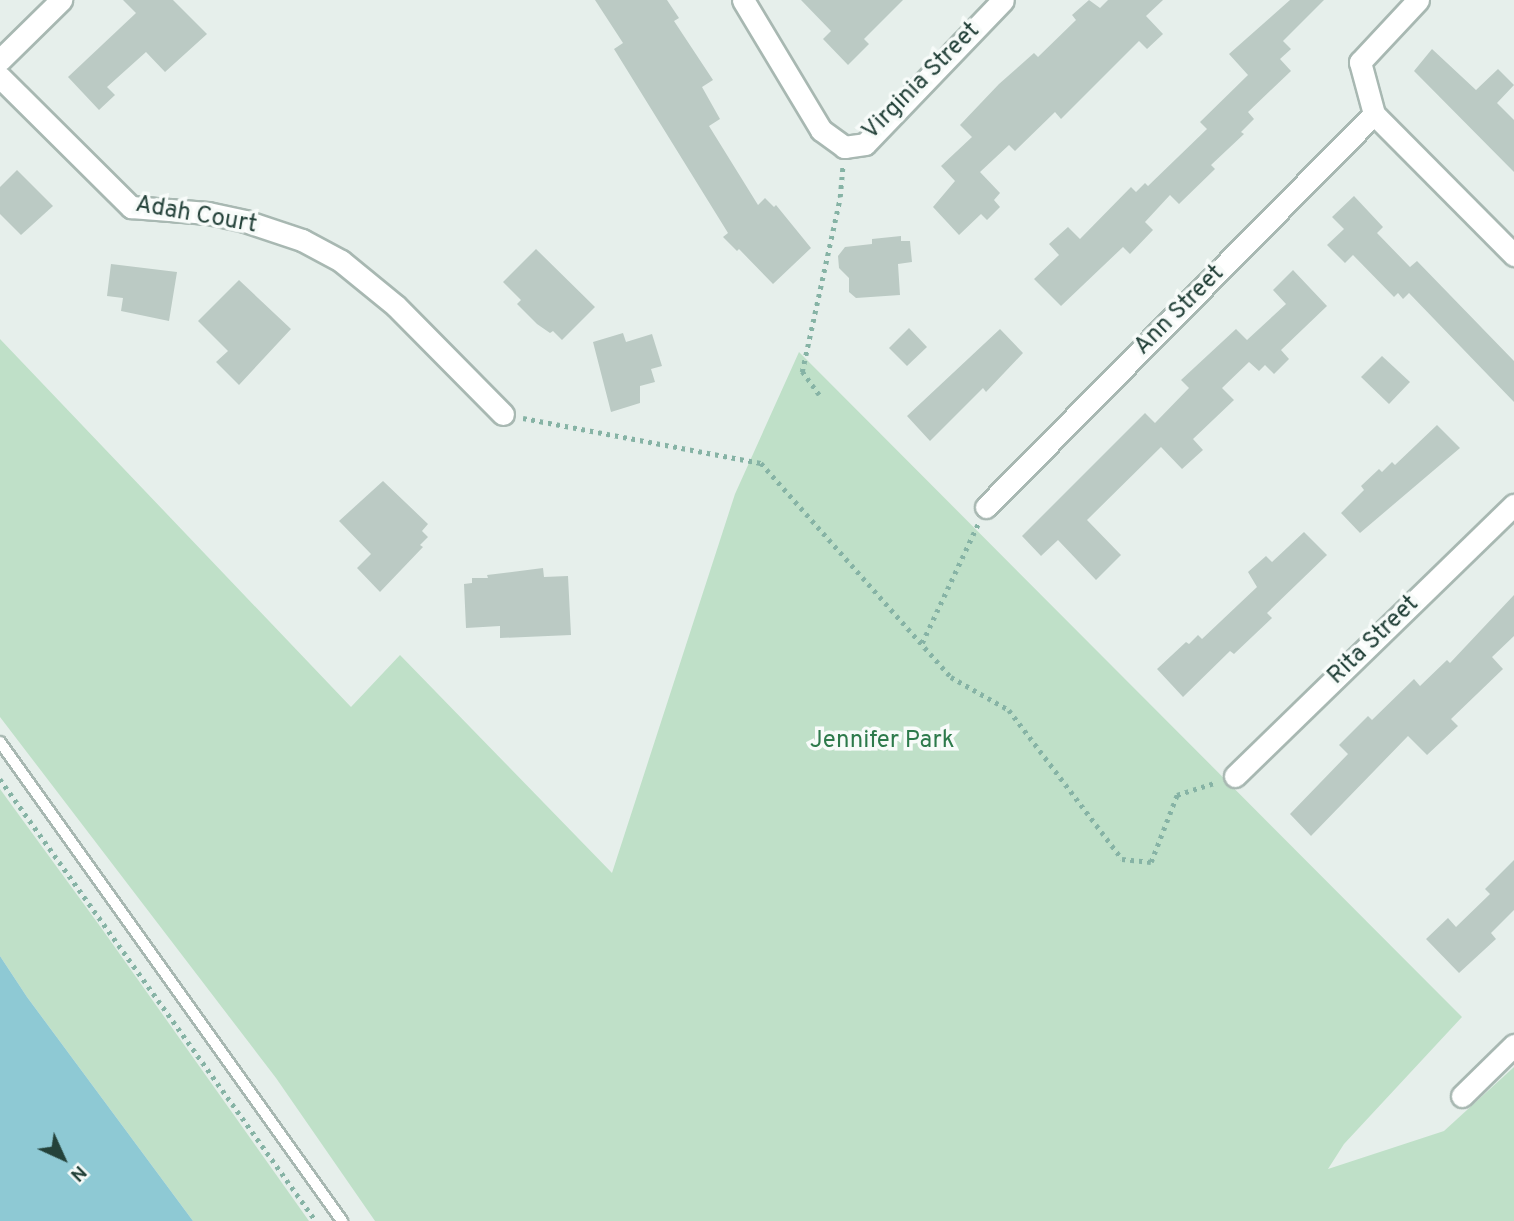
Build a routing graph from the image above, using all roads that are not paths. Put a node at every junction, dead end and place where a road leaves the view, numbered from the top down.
1 (61, 0) edge
2 (743, 0) edge
3 (1003, 0) edge
4 (1418, 0) edge
5 (4, 49) edge
6 (0, 76) edge
7 (1374, 114) junction
8 (1514, 255) edge
9 (503, 414) road end
10 (1514, 505) edge
11 (986, 507) road end
12 (0, 742) edge
13 (1235, 776) road end
14 (1514, 1045) edge
15 (1462, 1096) dead end
16 (342, 1221) edge

1 - 5 street
2 - 3 street, Virginia Street
4 - 7 street
6 - 9 street, Adah Court
7 - 8 street
7 - 11 street, Ann Street
10 - 13 street, Rita Street
12 - 16 lane
14 - 15 street

